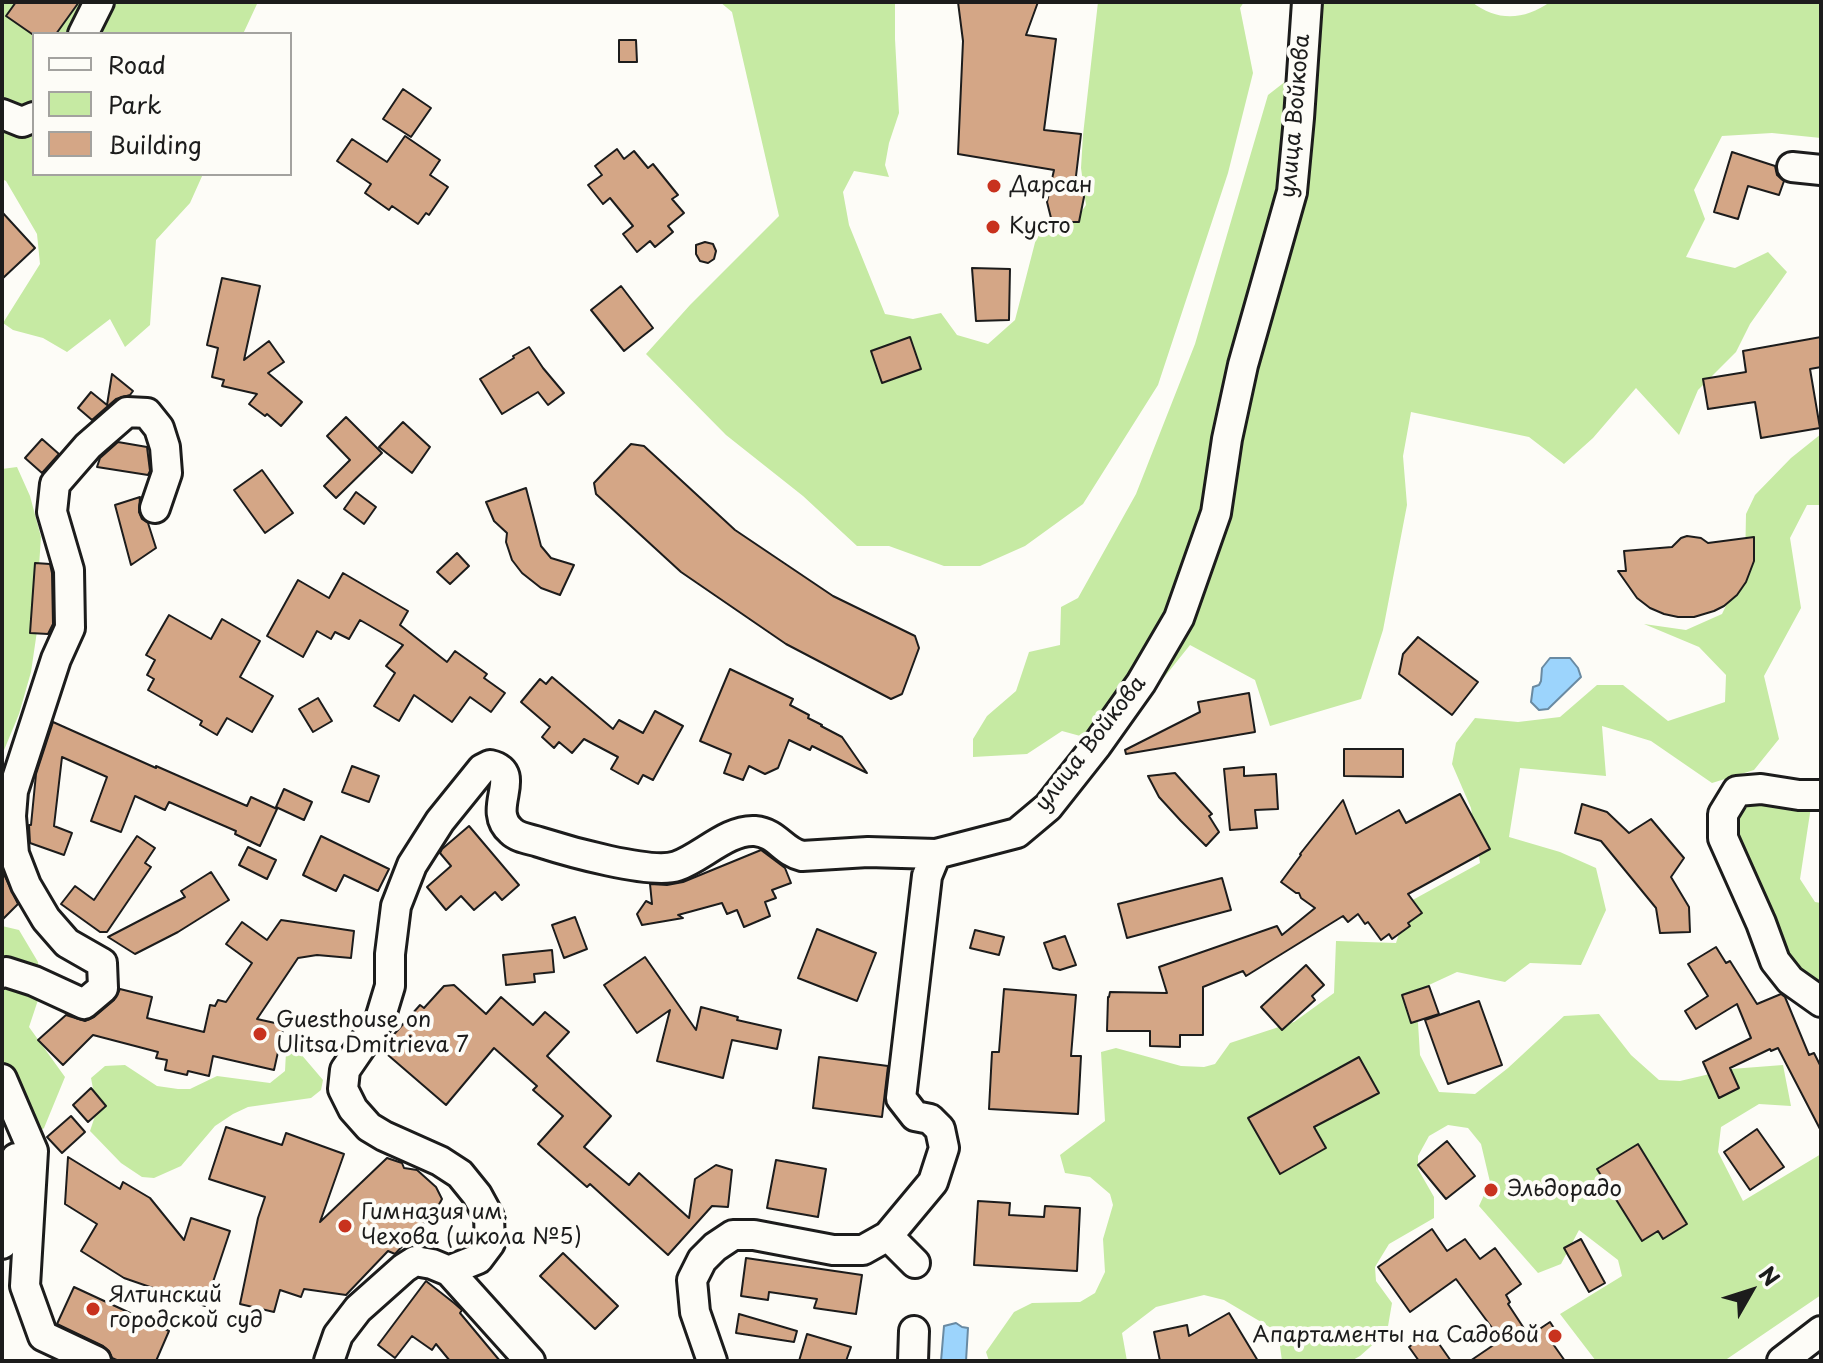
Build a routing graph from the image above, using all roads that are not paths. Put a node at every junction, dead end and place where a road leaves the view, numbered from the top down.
1 (99, 2) edge
2 (1307, 2) edge
3 (84, 32) edge
4 (2, 114) edge
5 (32, 118) edge
6 (1792, 167) dead end
7 (1821, 170) edge
8 (155, 508) dead end
9 (1821, 795) edge
10 (936, 854) junction
11 (2, 973) edge
12 (1821, 1002) edge
13 (2, 1079) edge
14 (2, 1126) edge
15 (888, 1236) junction
16 (2, 1244) edge
17 (915, 1263) dead end
18 (448, 1271) junction
19 (914, 1331) dead end
20 (1821, 1331) edge
21 (96, 1361) edge
22 (329, 1361) edge
23 (530, 1361) edge
24 (712, 1361) edge
25 (913, 1361) edge
26 (1782, 1361) edge

1 - 3 street
2 - 10 street, улица Войкова
4 - 5 street
6 - 7 street
8 - 11 street
9 - 12 street
10 - 15 street
10 - 18 street, улица Войкова
13 - 21 street
14 - 16 street
15 - 17 street
15 - 24 street
18 - 22 street
18 - 23 street
19 - 25 street
20 - 26 street

